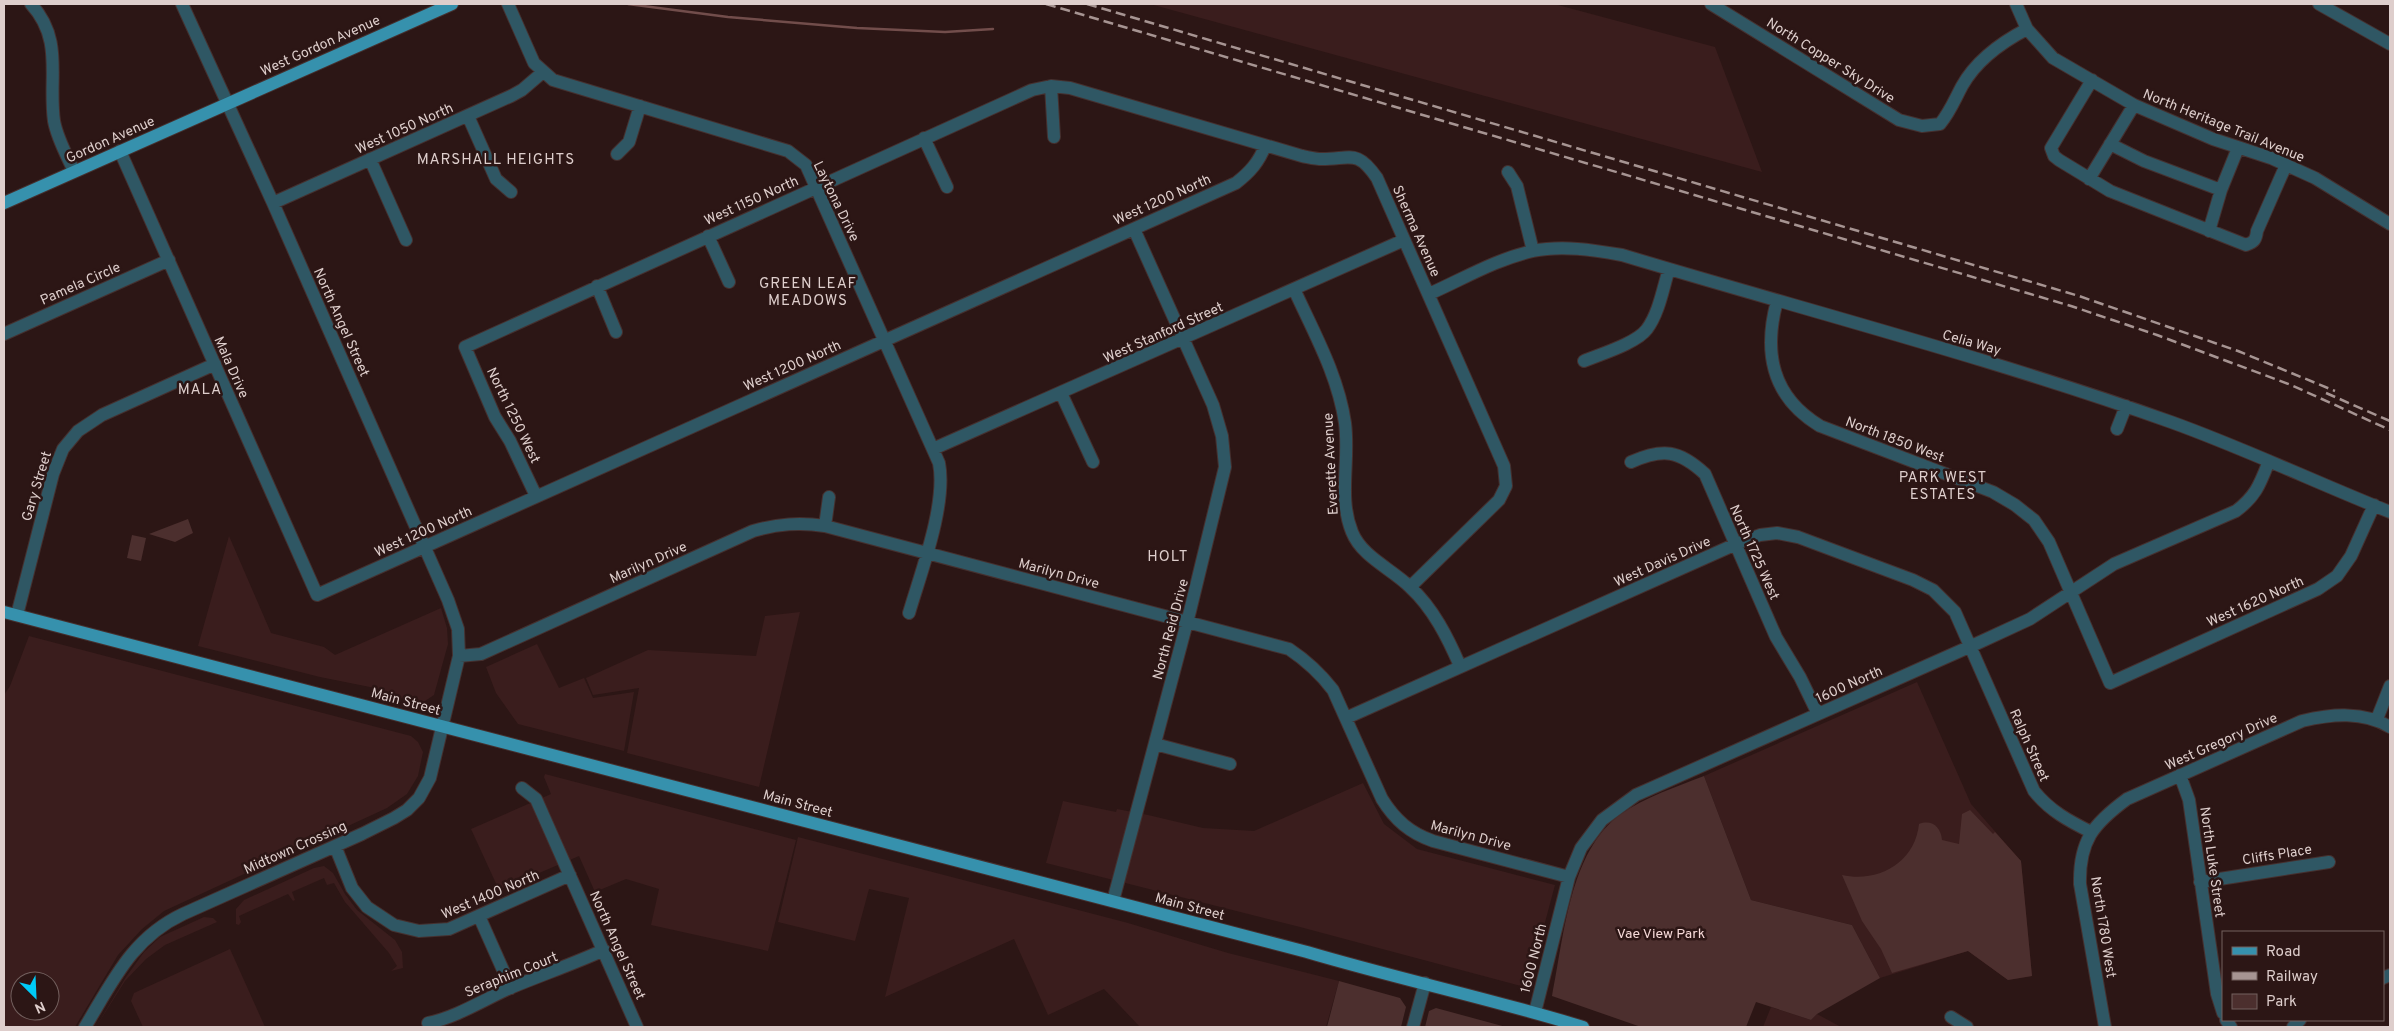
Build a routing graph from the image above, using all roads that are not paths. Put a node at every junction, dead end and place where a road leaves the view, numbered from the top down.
1 (31, 4) edge
2 (182, 4) edge
3 (452, 4) edge
4 (508, 4) edge
5 (1710, 4) edge
6 (2016, 4) edge
7 (2319, 4) edge
8 (2027, 29) junction
9 (2390, 44) edge
10 (543, 72) junction
11 (2092, 80) junction
12 (1051, 86) junction
13 (228, 102) junction
14 (2134, 105) junction
15 (640, 106) junction
16 (468, 116) junction
17 (1054, 137) dead end
18 (924, 138) junction
19 (2110, 144) junction
20 (1265, 146) junction
21 (2238, 148) junction
22 (120, 151) junction
23 (617, 154) dead end
24 (370, 159) junction
25 (2286, 165) junction
26 (74, 171) junction
27 (1508, 172) dead end
28 (2089, 179) junction
29 (817, 187) junction
30 (947, 187) dead end
31 (2222, 190) junction
32 (511, 192) dead end
33 (4, 203) edge
34 (273, 203) junction
35 (2390, 224) edge
36 (1134, 229) junction
37 (2209, 231) junction
38 (708, 236) junction
39 (406, 240) dead end
40 (1404, 240) junction
41 (1533, 251) junction
42 (169, 260) junction
43 (1669, 269) junction
44 (729, 282) dead end
45 (597, 286) junction
46 (1294, 289) junction
47 (1429, 294) junction
48 (1777, 301) junction
49 (616, 332) dead end
50 (4, 334) edge
51 (1183, 339) junction
52 (884, 340) junction
53 (464, 346) joint
54 (1584, 361) dead end
55 (215, 364) junction
56 (1061, 393) junction
57 (2126, 406) junction
58 (2117, 429) dead end
59 (933, 449) junction
60 (2269, 461) junction
61 (1093, 462) dead end
62 (1631, 462) dead end
63 (536, 496) junction
64 (829, 497) dead end
65 (2374, 505) junction
66 (2390, 512) edge
67 (825, 526) junction
68 (1736, 544) junction
69 (424, 546) junction
70 (926, 554) junction
71 (1410, 587) junction
72 (2071, 593) junction
73 (317, 594) joint
74 (4, 612) edge
75 (909, 613) dead end
76 (17, 616) junction
77 (1187, 622) junction
78 (1970, 647) junction
79 (460, 656) junction
80 (1460, 666) junction
81 (2110, 683) joint
82 (2390, 686) edge
83 (1818, 714) junction
84 (1346, 718) junction
85 (2377, 719) junction
86 (443, 726) junction
87 (2390, 727) edge
88 (1154, 744) junction
89 (1230, 764) dead end
90 (2180, 775) junction
91 (522, 788) dead end
92 (2091, 832) junction
93 (335, 846) junction
94 (2329, 862) dead end
95 (570, 875) junction
96 (1569, 877) junction
97 (2200, 882) junction
98 (1113, 901) junction
99 (479, 916) junction
100 (604, 950) junction
101 (1425, 983) junction
102 (511, 988) junction
103 (2222, 1010) edge
104 (1535, 1012) junction
105 (1951, 1017) dead end
106 (428, 1023) dead end
107 (85, 1027) edge
108 (637, 1027) edge
109 (1413, 1027) edge
110 (1583, 1027) edge
111 (1967, 1027) edge
112 (2102, 1027) edge

1 - 26 street
2 - 13 street, North Angel Street
3 - 13 main road, West Gordon Avenue
4 - 10 street, Laytona Drive
5 - 8 street, North Copper Sky Drive
6 - 8 street, North Heritage Trail Avenue
7 - 9 street
8 - 11 street, North Heritage Trail Avenue
10 - 15 street, Laytona Drive
10 - 16 street, West 1050 North
11 - 14 street, North Heritage Trail Avenue
11 - 28 street
12 - 17 street
12 - 18 street, West 1150 North
12 - 20 street, Sherma Avenue
13 - 22 main road, Gordon Avenue
13 - 34 street, North Angel Street
14 - 19 street
14 - 21 street, North Heritage Trail Avenue
15 - 23 street
15 - 29 street, Laytona Drive
16 - 24 street, West 1050 North
16 - 32 street
18 - 29 street, West 1150 North
18 - 30 street
19 - 28 street
19 - 31 street
20 - 36 street, West 1200 North
20 - 40 street, Sherma Avenue
21 - 25 street, North Heritage Trail Avenue
21 - 31 street
22 - 26 main road, Gordon Avenue
22 - 42 street, Mala Drive
24 - 34 street, West 1050 North
24 - 39 street
25 - 35 street, North Heritage Trail Avenue
25 - 37 street
26 - 33 main road, Gordon Avenue
27 - 41 street
28 - 37 street
29 - 38 street, West 1150 North
29 - 52 street, Laytona Drive
31 - 37 street
34 - 69 street, North Angel Street
36 - 51 street, North Reid Drive
36 - 52 street, West 1200 North
38 - 44 street
38 - 45 street, West 1150 North
40 - 46 street, West Stanford Street
40 - 47 street, Sherma Avenue
41 - 43 street, Celia Way
41 - 47 street, Celia Way
42 - 50 street, Pamela Circle
42 - 55 street, Mala Drive
43 - 48 street, Celia Way
43 - 54 street
45 - 49 street
45 - 53 street, West 1150 North
46 - 51 street, West Stanford Street
46 - 71 street, Everette Avenue
47 - 71 street, Sherma Avenue
48 - 57 street, Celia Way
48 - 72 street, North 1850 West
51 - 56 street, West Stanford Street
51 - 77 street, North Reid Drive
52 - 59 street, Laytona Drive
52 - 63 street, West 1200 North
53 - 63 street, North 1250 West
55 - 73 street, Mala Drive
55 - 76 street, Gary Street
56 - 59 street, West Stanford Street
56 - 61 street
57 - 58 street
57 - 60 street, Celia Way
59 - 70 street, Laytona Drive
60 - 65 street, Celia Way
60 - 72 street, 1600 North
62 - 68 street, North 1725 West
63 - 69 street, West 1200 North
64 - 67 street
65 - 66 street, Celia Way
65 - 81 street, West 1620 North
67 - 70 street, Marilyn Drive
67 - 79 street, Marilyn Drive
68 - 78 street, West Davis Drive
68 - 80 street, West Davis Drive
68 - 83 street, North 1725 West
69 - 73 street, West 1200 North
69 - 79 street, North Angel Street
70 - 75 street, Laytona Drive
70 - 77 street, Marilyn Drive
71 - 80 street, Everette Avenue
72 - 78 street, 1600 North
72 - 81 street, North 1850 West
74 - 76 main road, Main Street
76 - 86 main road, Main Street
77 - 84 street, Marilyn Drive
77 - 88 street, North Reid Drive
78 - 83 street, 1600 North
78 - 92 street, Ralph Street
79 - 86 street, Midtown Crossing
80 - 84 street, West Davis Drive
82 - 85 street
83 - 96 street, 1600 North
84 - 96 street, Marilyn Drive
85 - 87 street
85 - 90 street, West Gregory Drive
86 - 93 street, Midtown Crossing
86 - 98 main road, Main Street
88 - 89 street
88 - 98 street, North Reid Drive
90 - 92 street, West Gregory Drive
90 - 97 street, North Luke Street
91 - 95 street, North Angel Street
92 - 112 street, North 1780 West
93 - 99 street, West 1400 North
93 - 107 street, Midtown Crossing
94 - 97 street, Cliffs Place
95 - 99 street, West 1400 North
95 - 100 street, North Angel Street
96 - 104 street, 1600 North
97 - 103 street, North Luke Street
98 - 101 main road, Main Street
99 - 102 street
100 - 102 street, Seraphim Court
100 - 108 street, North Angel Street
101 - 104 main road, Main Street
101 - 109 street
102 - 106 street, Seraphim Court
104 - 110 main road, Main Street
105 - 111 street

